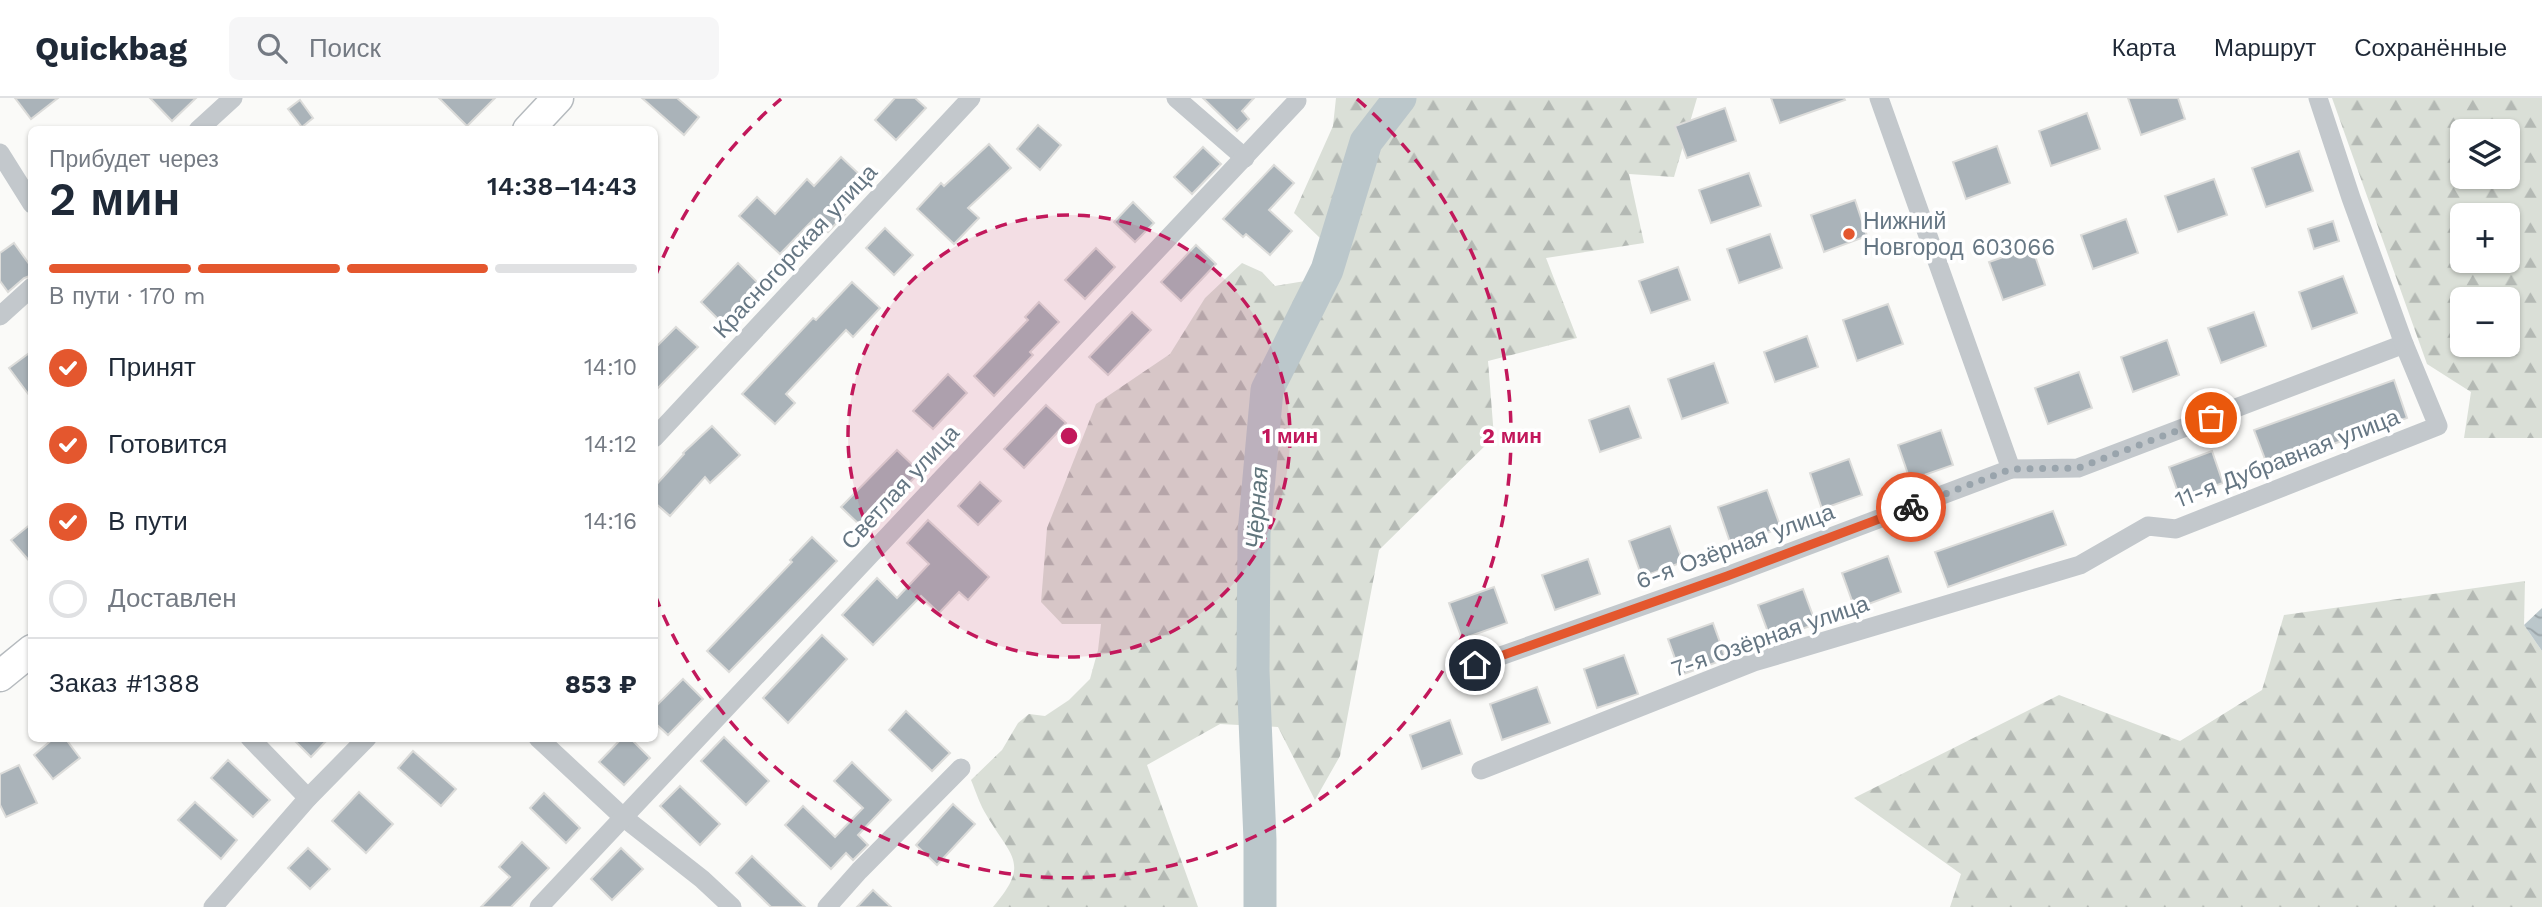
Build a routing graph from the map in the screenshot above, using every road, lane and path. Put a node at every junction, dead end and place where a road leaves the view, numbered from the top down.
1 (233, 98) edge
2 (558, 98) edge
3 (971, 98) edge
4 (1176, 98) edge
5 (1879, 98) edge
6 (2318, 98) edge
7 (1297, 101) dead end
8 (202, 126) edge
9 (532, 126) edge
10 (0, 153) edge
11 (1245, 158) junction
12 (28, 198) edge
13 (28, 291) edge
14 (0, 316) edge
15 (2404, 344) junction
16 (658, 434) edge
17 (2011, 469) junction
18 (2080, 565) joint
19 (28, 653) edge
20 (1475, 665) dead end
21 (0, 676) edge
22 (254, 742) edge
23 (364, 742) edge
24 (542, 742) edge
25 (961, 768) dead end
26 (1480, 769) dead end
27 (307, 798) junction
28 (623, 817) junction
29 (214, 907) edge
30 (538, 907) edge
31 (732, 907) edge
32 (827, 907) edge

1 - 8 street
2 - 9 main road
3 - 16 street, Красногорская улица
4 - 11 street
5 - 17 street
6 - 15 street
7 - 11 street, Светлая улица
10 - 12 street
11 - 28 street, Светлая улица
13 - 14 street
15 - 17 street, 6-я Озёрная улица
15 - 18 street, 11-я Дубравная улица
17 - 20 street, 6-я Озёрная улица
18 - 26 street, 7-я Озёрная улица
19 - 21 main road
22 - 27 street
23 - 27 street
24 - 28 street
25 - 32 street
27 - 29 street
28 - 30 street, Светлая улица
28 - 31 street

